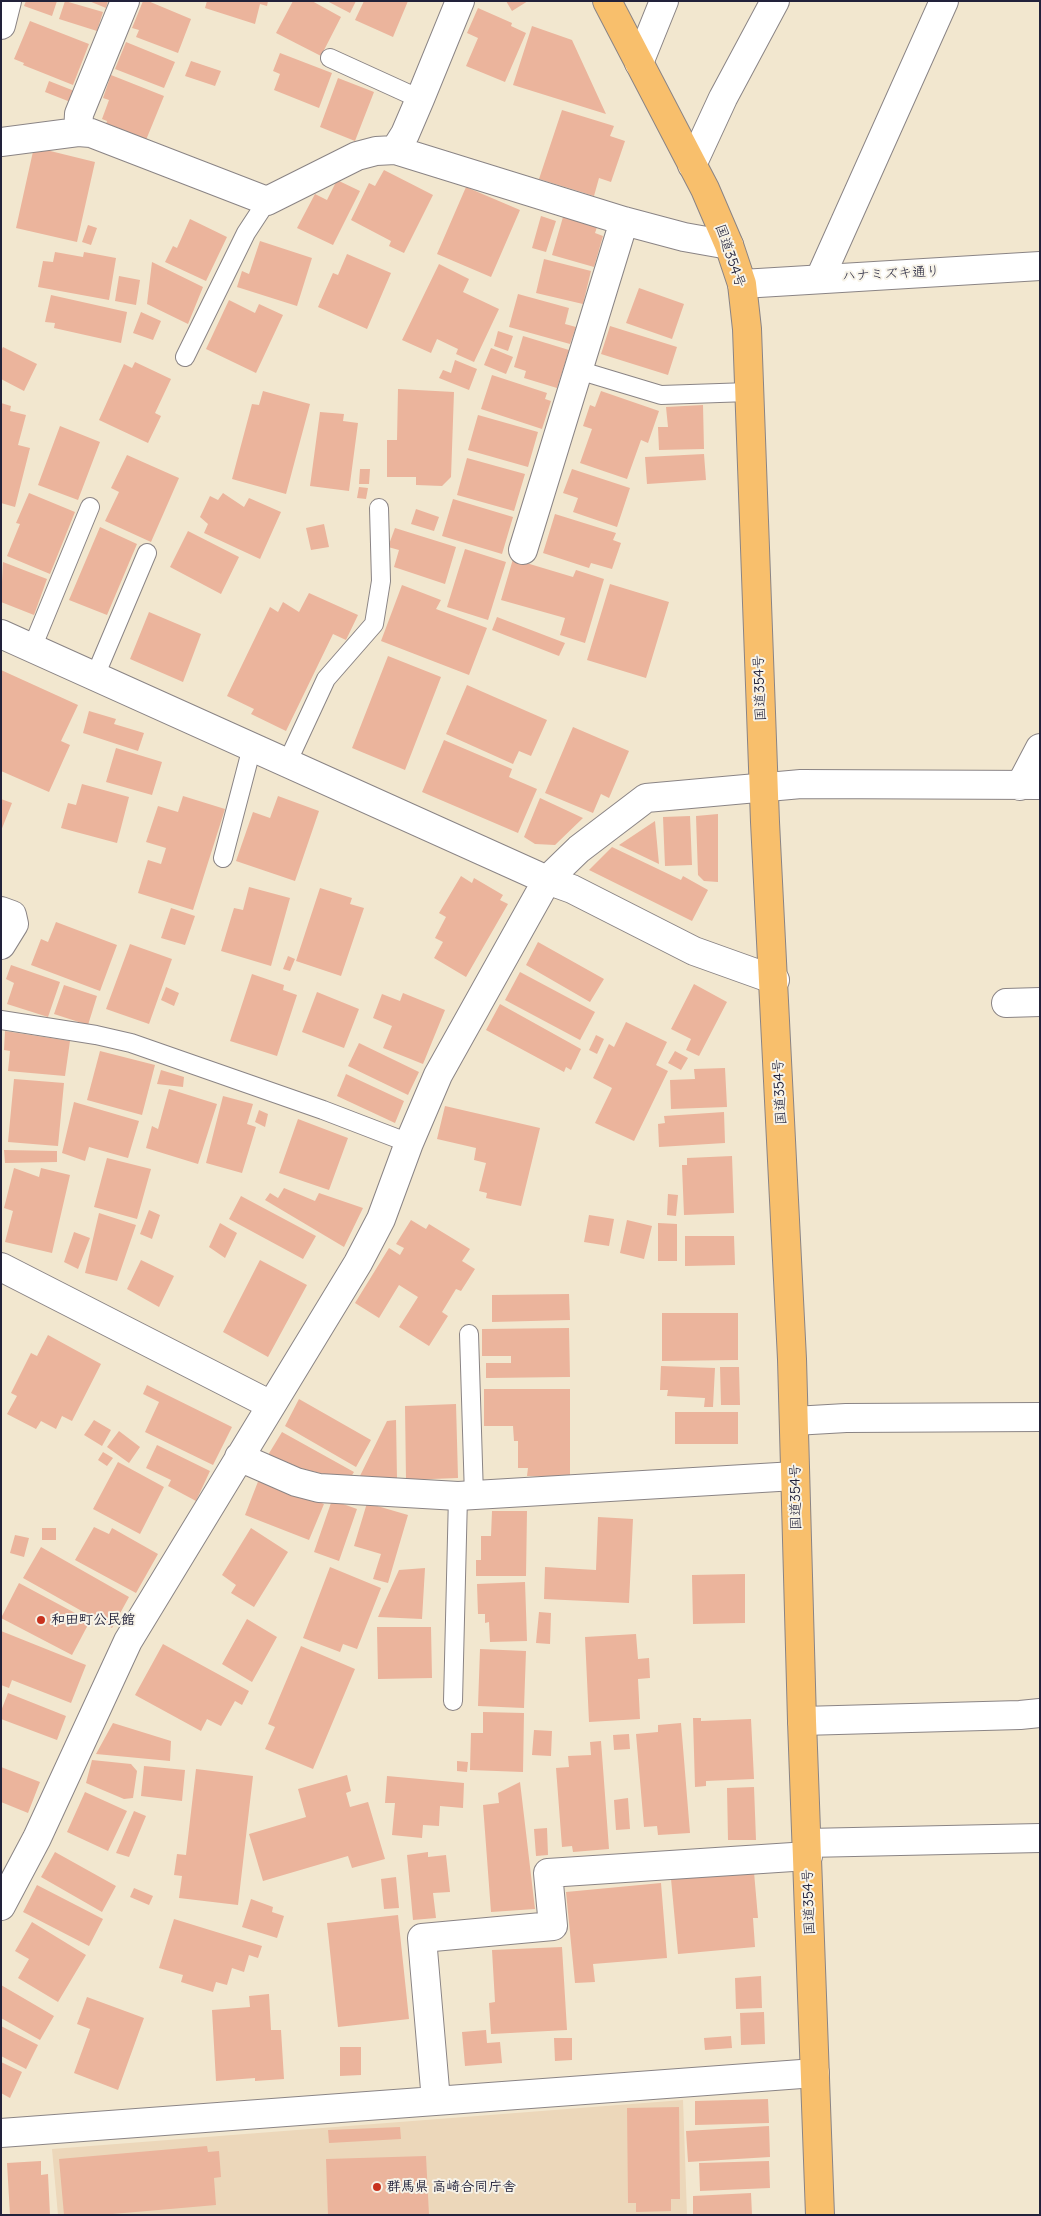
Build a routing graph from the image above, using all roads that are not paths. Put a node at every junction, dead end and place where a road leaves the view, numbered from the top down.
1 (125, 1) edge
2 (460, 1) edge
3 (607, 1) edge
4 (664, 1) edge
5 (775, 1) edge
6 (944, 1) edge
7 (330, 58) dead end
8 (639, 63) junction
9 (420, 99) junction
10 (78, 132) junction
11 (1, 142) edge
12 (395, 150) junction
13 (692, 165) junction
14 (267, 201) junction
15 (624, 221) junction
16 (729, 245) junction
17 (1040, 266) edge
18 (820, 278) junction
19 (742, 284) junction
20 (185, 357) dead end
21 (578, 370) junction
22 (749, 392) junction
23 (90, 507) dead end
24 (379, 508) dead end
25 (523, 550) dead end
26 (147, 553) dead end
27 (1, 634) edge
28 (32, 648) junction
29 (95, 676) junction
30 (252, 747) junction
31 (1040, 748) edge
32 (287, 763) junction
33 (1030, 786) edge
34 (765, 787) junction
35 (223, 858) dead end
36 (546, 880) junction
37 (1, 910) edge
38 (1, 945) edge
39 (775, 980) junction
40 (1040, 1002) edge
41 (1006, 1003) dead end
42 (1, 1020) edge
43 (408, 1143) junction
44 (1, 1267) edge
45 (469, 1334) dead end
46 (271, 1405) junction
47 (1040, 1417) edge
48 (794, 1421) junction
49 (239, 1457) junction
50 (795, 1476) junction
51 (466, 1496) junction
52 (453, 1702) dead end
53 (1040, 1713) edge
54 (802, 1721) junction
55 (1040, 1838) edge
56 (808, 1849) junction
57 (1, 1906) edge
58 (815, 2073) junction
59 (436, 2100) junction
60 (1, 2133) edge
61 (820, 2215) edge

1 - 10 street
2 - 9 street
3 - 8 highway, 国道354号
4 - 8 street
5 - 13 street
6 - 18 street
7 - 9 lane
8 - 13 highway, 国道354号
9 - 12 street
10 - 11 street
10 - 14 street
12 - 14 street
12 - 15 street
13 - 16 highway, 国道354号
14 - 20 lane
15 - 16 street
15 - 21 street
16 - 19 highway, 国道354号
17 - 18 street, ハナミズキ通り
18 - 19 street, ハナミズキ通り
19 - 22 highway, 国道354号
21 - 22 lane
21 - 25 street
22 - 34 highway, 国道354号
23 - 28 lane
24 - 32 lane
26 - 29 lane
27 - 28 street
28 - 29 street
29 - 30 street
30 - 32 street
30 - 35 lane
31 - 33 street
32 - 36 street
33 - 34 street
34 - 36 street
34 - 39 highway, 国道354号
36 - 39 street
36 - 43 street
37 - 38 street
39 - 48 highway, 国道354号
40 - 41 street
42 - 43 lane
43 - 46 street
44 - 46 street
45 - 51 lane
46 - 49 street
47 - 48 street
48 - 50 highway, 国道354号
49 - 51 street
49 - 57 street
50 - 51 street
50 - 54 highway, 国道354号
51 - 52 lane
53 - 54 street
54 - 56 highway, 国道354号
55 - 56 street
56 - 58 highway, 国道354号
56 - 59 street
58 - 59 street
58 - 61 highway, 国道354号
59 - 60 street

